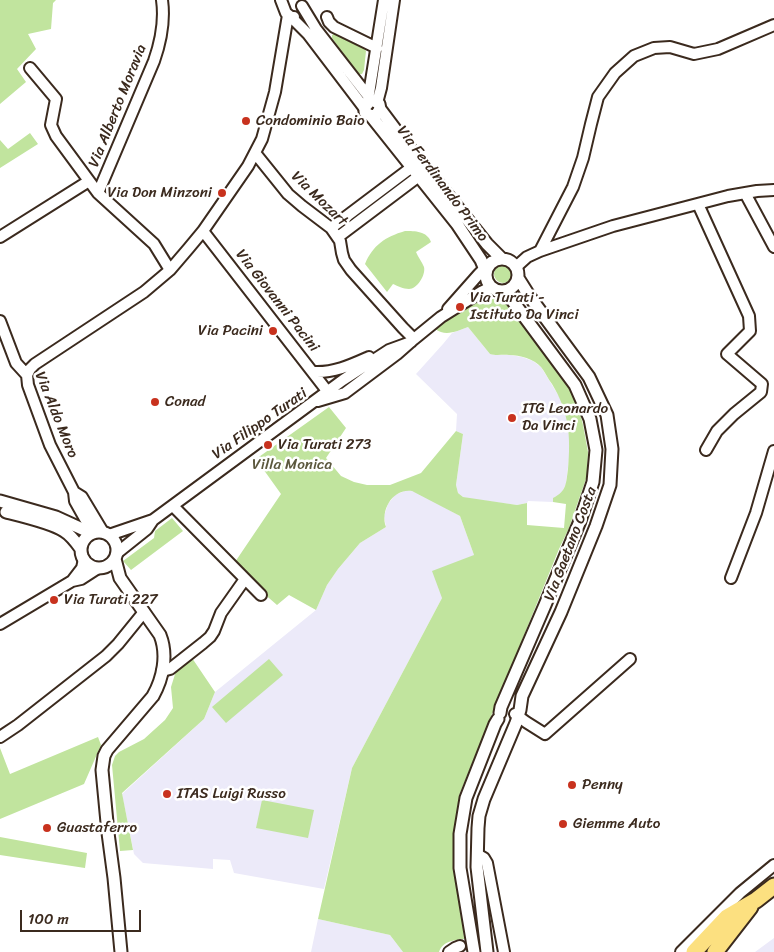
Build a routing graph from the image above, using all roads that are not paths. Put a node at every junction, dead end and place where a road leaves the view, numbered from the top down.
1 (162, 0) edge
2 (273, 0) edge
3 (384, 0) edge
4 (394, 0) edge
5 (300, 2) edge
6 (286, 8) edge
7 (328, 17) dead end
8 (774, 25) edge
9 (384, 28) junction
10 (377, 48) junction
11 (374, 64) junction
12 (30, 68) dead end
13 (356, 80) junction
14 (372, 105) junction
15 (255, 152) junction
16 (416, 171) junction
17 (89, 182) junction
18 (774, 190) edge
19 (98, 193) junction
20 (745, 193) junction
21 (698, 204) junction
22 (330, 228) junction
23 (203, 231) junction
24 (0, 237) edge
25 (338, 237) junction
26 (774, 247) edge
27 (540, 251) junction
28 (491, 265) junction
29 (170, 270) junction
30 (517, 272) junction
31 (497, 289) junction
32 (441, 318) junction
33 (0, 321) edge
34 (412, 340) junction
35 (389, 350) junction
36 (314, 372) junction
37 (27, 375) junction
38 (330, 394) junction
39 (706, 450) dead end
40 (774, 451) edge
41 (0, 501) edge
42 (173, 506) junction
43 (0, 510) edge
44 (154, 520) junction
45 (99, 533) junction
46 (82, 554) junction
47 (116, 556) junction
48 (100, 568) junction
49 (120, 578) junction
50 (731, 578) dead end
51 (245, 579) junction
52 (72, 581) junction
53 (261, 595) dead end
54 (144, 612) junction
55 (0, 624) edge
56 (630, 659) dead end
57 (162, 671) junction
58 (499, 716) junction
59 (517, 720) junction
60 (0, 737) edge
61 (477, 854) junction
62 (774, 865) edge
63 (774, 886) edge
64 (756, 900) junction
65 (460, 946) tunnel mouth
66 (121, 952) edge
67 (449, 952) edge
68 (474, 952) edge
69 (487, 952) edge
70 (504, 952) edge
71 (681, 952) edge
72 (694, 952) edge
73 (706, 952) edge
74 (715, 952) edge

1 - 19 street, Via Alberto Moravia
2 - 6 street, Via Ferdinando Primo
3 - 9 street
4 - 9 street
5 - 6 street
5 - 13 street, Via Ferdinando Primo
6 - 14 street, Via Ferdinando Primo
6 - 15 street
7 - 10 street
8 - 27 street
9 - 10 street
9 - 14 street
10 - 11 street
11 - 13 street
11 - 14 street
12 - 17 street
13 - 14 street, Via Ferdinando Primo
14 - 16 street, Via Ferdinando Primo
14 - 28 street, Via Ferdinando Primo
15 - 22 street, Via Mozart
15 - 23 street
16 - 22 street
16 - 25 street
16 - 28 street, Via Ferdinando Primo
17 - 19 street
17 - 24 street
18 - 20 street
19 - 29 street
20 - 21 street
20 - 26 street
21 - 27 street
21 - 39 street
22 - 25 street, Via Mozart
23 - 29 street
23 - 36 street, Via Giovanni Pacini
25 - 34 street, Via Mozart
27 - 30 street
28 - 30 street
28 - 31 street
28 - 32 street
29 - 37 street
30 - 31 street
30 - 59 street, Via Gaetano Costa
31 - 32 street
31 - 58 street, Via Gaetano Costa
32 - 34 street, Via Filippo Turati
33 - 37 street, Via Aldo Moro
34 - 35 street, Via Filippo Turati
34 - 38 street, Via Filippo Turati
35 - 36 street
35 - 38 street, Via Filippo Turati
36 - 38 street, Via Giovanni Pacini
37 - 45 street, Via Aldo Moro
38 - 42 street, Via Filippo Turati
40 - 50 street
41 - 45 street
42 - 44 street, Via Filippo Turati
42 - 51 street
43 - 46 street
44 - 45 street
44 - 47 street
45 - 46 street
45 - 47 street
46 - 48 street
46 - 52 street
47 - 48 street
47 - 49 street
48 - 49 street
48 - 52 street
49 - 54 street
51 - 53 street
51 - 57 street
52 - 55 street
54 - 57 street
54 - 60 street
56 - 59 street
57 - 66 street
58 - 59 street
58 - 59 street
58 - 68 street, Via Gaetano Costa
59 - 61 street, Via Gaetano Costa
61 - 69 street, Via Gaetano Costa
61 - 70 street
62 - 71 street
63 - 64 main road
64 - 72 main road
64 - 73 street
64 - 74 main road
65 - 67 street

